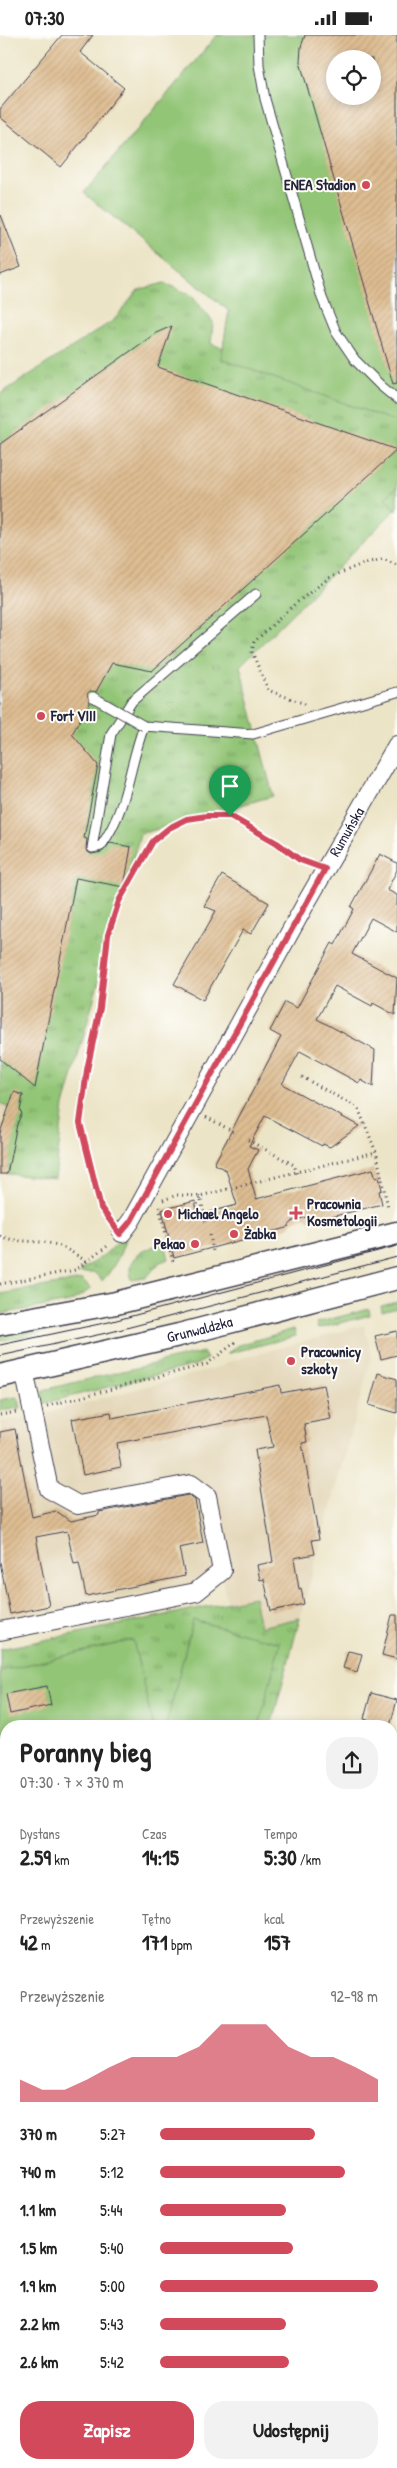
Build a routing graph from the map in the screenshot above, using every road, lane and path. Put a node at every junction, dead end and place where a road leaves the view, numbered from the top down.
1 (258, 35) edge
2 (397, 399) edge
3 (397, 565) edge
4 (256, 594) dead end
5 (397, 692) edge
6 (93, 697) dead end
7 (327, 711) junction
8 (144, 726) junction
9 (397, 745) edge
10 (325, 869) junction
11 (302, 1077) dead end
12 (193, 1109) junction
13 (234, 1133) dead end
14 (248, 1140) dead end
15 (376, 1152) junction
16 (297, 1173) junction
17 (200, 1196) junction
18 (388, 1207) dead end
19 (198, 1214) dead end
20 (206, 1222) dead end
21 (397, 1233) edge
22 (121, 1234) junction
23 (210, 1235) dead end
24 (0, 1236) edge
25 (213, 1251) dead end
26 (173, 1261) dead end
27 (88, 1262) junction
28 (397, 1278) edge
29 (0, 1284) edge
30 (0, 1324) edge
31 (246, 1339) dead end
32 (24, 1371) junction
33 (0, 1375) edge
34 (46, 1406) dead end
35 (0, 1631) edge

1 - 2 lane
3 - 7 path
4 - 8 lane
5 - 7 lane
6 - 8 lane, bridge
7 - 8 lane
9 - 10 street, Rumuńska
10 - 12 street, Rumuńska
10 - 22 path
11 - 15 path
12 - 13 path
12 - 22 street, Rumuńska
14 - 16 path
15 - 16 path
15 - 18 path
16 - 17 path
17 - 19 path
17 - 20 path
17 - 26 path
21 - 30 street
22 - 27 path
23 - 25 path
24 - 27 path
27 - 29 path
28 - 32 street, Grunwaldzka
31 - 34 path
32 - 33 street, Grunwaldzka
32 - 35 street

